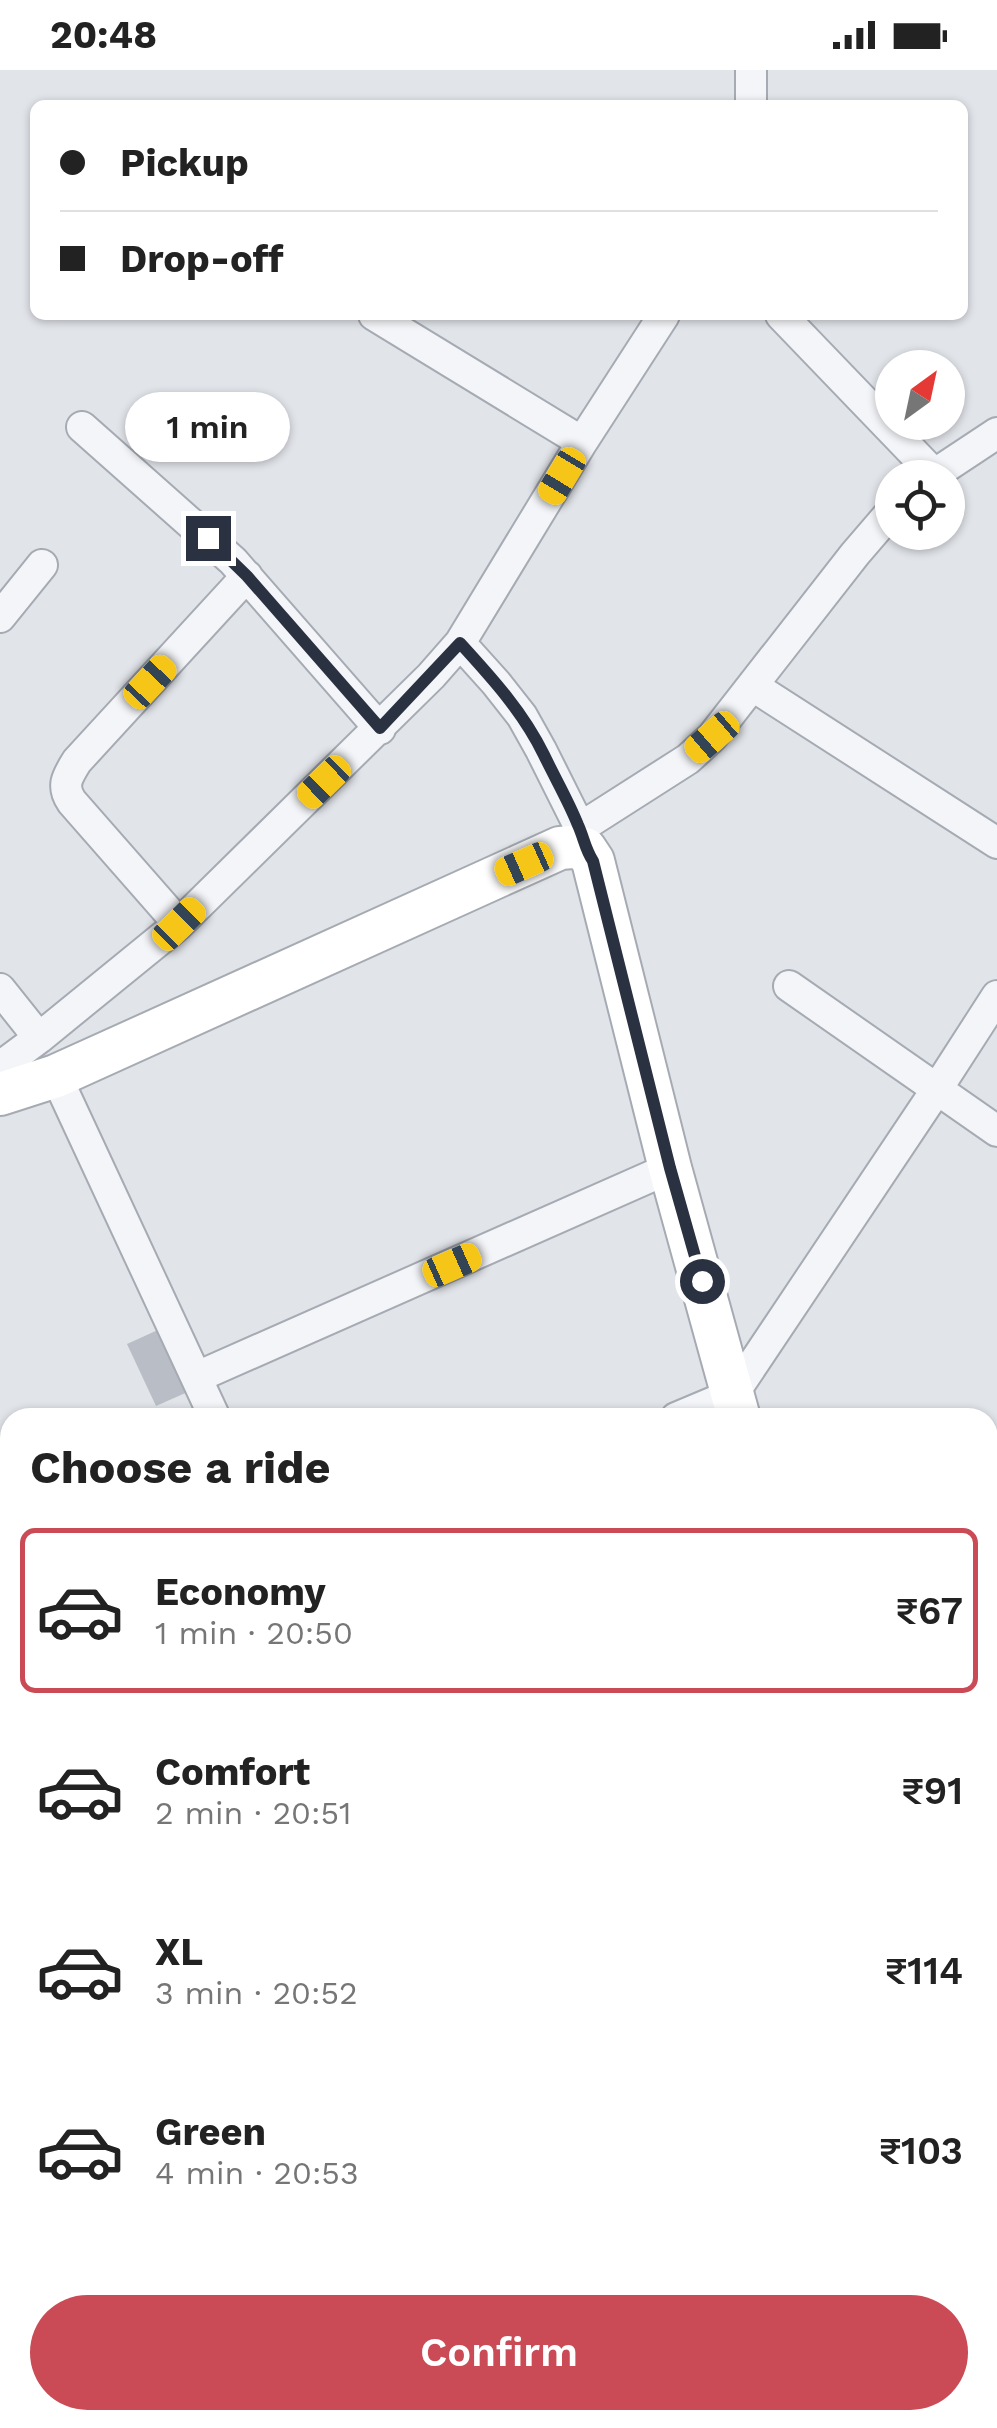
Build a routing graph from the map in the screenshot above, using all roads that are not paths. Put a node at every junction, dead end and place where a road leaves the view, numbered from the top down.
1 (750, 70) edge
2 (751, 100) edge
3 (382, 320) edge
4 (661, 320) edge
5 (786, 320) edge
6 (82, 427) dead end
7 (997, 433) edge
8 (582, 442) junction
9 (916, 460) edge
10 (956, 460) edge
11 (875, 531) edge
12 (42, 565) dead end
13 (247, 576) junction
14 (0, 617) edge
15 (460, 643) junction
16 (752, 686) junction
17 (380, 728) junction
18 (582, 839) junction
19 (997, 843) edge
20 (179, 924) junction
21 (789, 986) dead end
22 (0, 989) edge
23 (997, 996) edge
24 (48, 1057) junction
25 (0, 1067) edge
26 (937, 1089) junction
27 (0, 1094) edge
28 (997, 1130) edge
29 (670, 1168) junction
30 (197, 1377) junction
31 (736, 1406) edge
32 (211, 1408) edge

1 - 2 street
3 - 8 street
4 - 8 street
5 - 9 street
6 - 13 street
7 - 10 street
8 - 15 street
11 - 16 street
12 - 14 street
13 - 17 street
13 - 20 street
15 - 17 street
15 - 18 street
16 - 18 street
16 - 19 street
17 - 20 street
18 - 24 street
18 - 29 street
20 - 24 street
21 - 26 street
22 - 24 street
23 - 26 street
24 - 25 street
24 - 27 street
24 - 30 street
26 - 28 street
26 - 31 street
29 - 30 street
29 - 31 street
30 - 32 street

